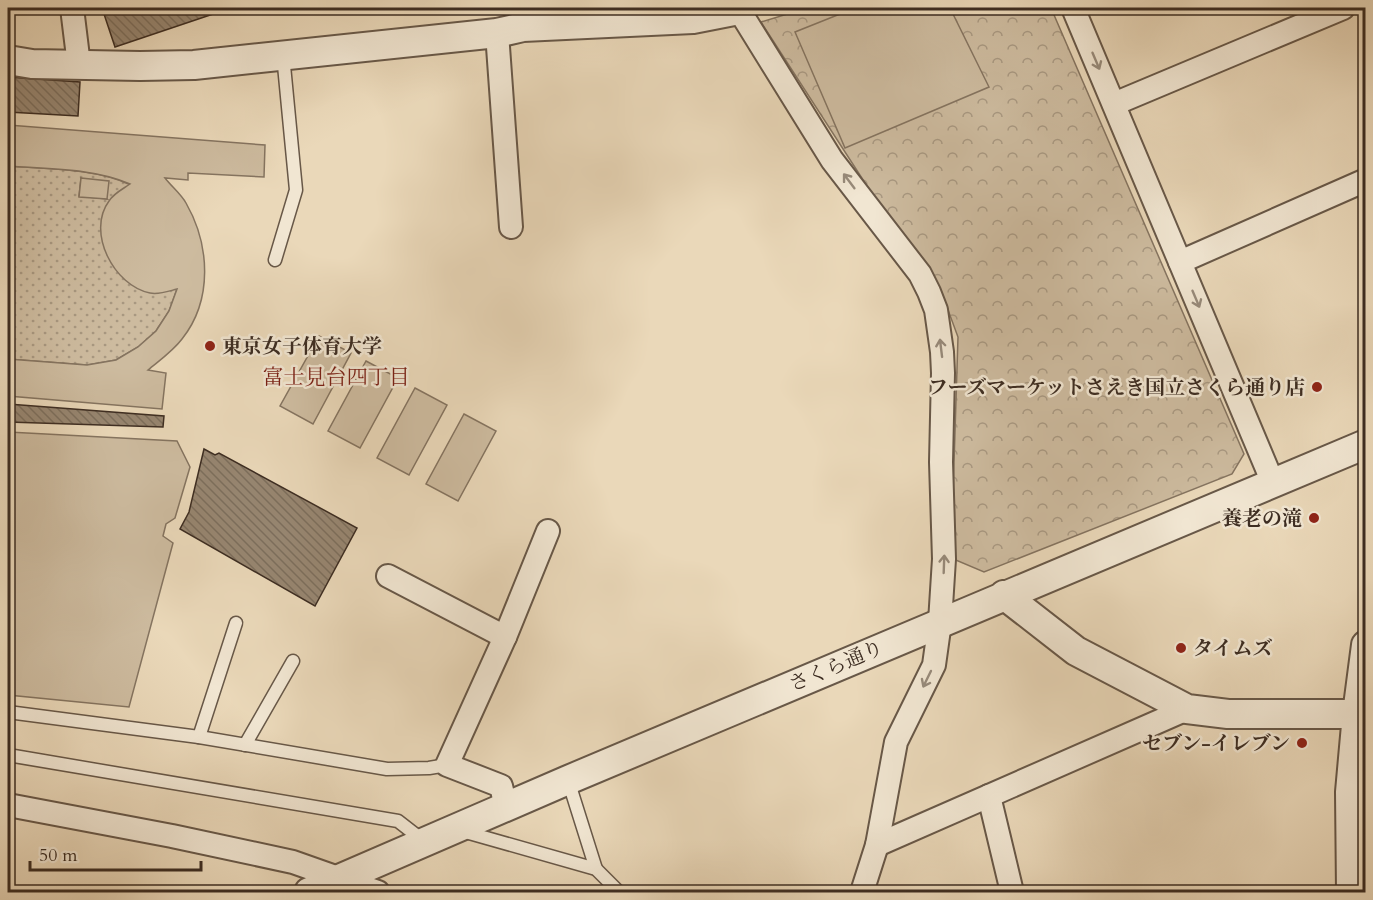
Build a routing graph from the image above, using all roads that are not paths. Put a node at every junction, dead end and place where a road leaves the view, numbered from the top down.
1 (72, 8) edge
2 (1073, 8) edge
3 (1343, 8) edge
4 (741, 9) edge
5 (515, 22) edge
6 (283, 55) junction
7 (8, 60) edge
8 (79, 65) junction
9 (1114, 104) junction
10 (1365, 180) edge
11 (511, 226) dead end
12 (275, 260) dead end
13 (1180, 262) junction
14 (1365, 444) edge
15 (1273, 483) junction
16 (548, 531) dead end
17 (388, 576) dead end
18 (1004, 595) junction
19 (236, 622) dead end
20 (940, 622) junction
21 (505, 637) junction
22 (1365, 645) edge
23 (293, 662) dead end
24 (1186, 709) junction
25 (8, 712) edge
26 (1361, 713) edge
27 (199, 737) junction
28 (245, 745) junction
29 (8, 755) edge
30 (447, 765) junction
31 (568, 780) junction
32 (989, 796) junction
33 (8, 805) edge
34 (506, 807) junction
35 (455, 829) junction
36 (425, 842) junction
37 (877, 845) junction
38 (596, 869) junction
39 (341, 878) junction
40 (309, 892) edge
41 (378, 892) edge
42 (619, 892) edge
43 (862, 892) edge
44 (1012, 892) edge
45 (1351, 892) edge

1 - 8 street
2 -> 9 street
3 - 9 street
4 - 5 street
20 -> 4 street
5 - 6 street
5 - 11 street
6 - 8 street
6 - 12 lane
7 - 8 street
9 - 13 street
10 - 13 street
13 -> 15 street
14 - 15 street, さくら通り
15 - 18 street, さくら通り
16 - 21 street
17 - 21 street
18 - 20 street, さくら通り
18 - 24 street
19 - 27 lane
20 - 31 street, さくら通り
20 -> 37 street
21 - 30 street
22 - 26 street
23 - 28 lane
24 - 26 street
24 - 32 street
25 - 27 lane
26 - 45 street
27 - 28 lane
28 - 30 lane
29 - 36 lane
30 - 34 street
31 - 34 street, さくら通り
31 - 38 lane
32 - 37 street
32 - 44 street
33 - 39 street
34 - 35 street, さくら通り
35 - 36 street, さくら通り
35 - 38 lane
36 - 39 street, さくら通り
37 - 43 street
38 - 42 lane
39 - 40 street, さくら通り
39 - 41 street

